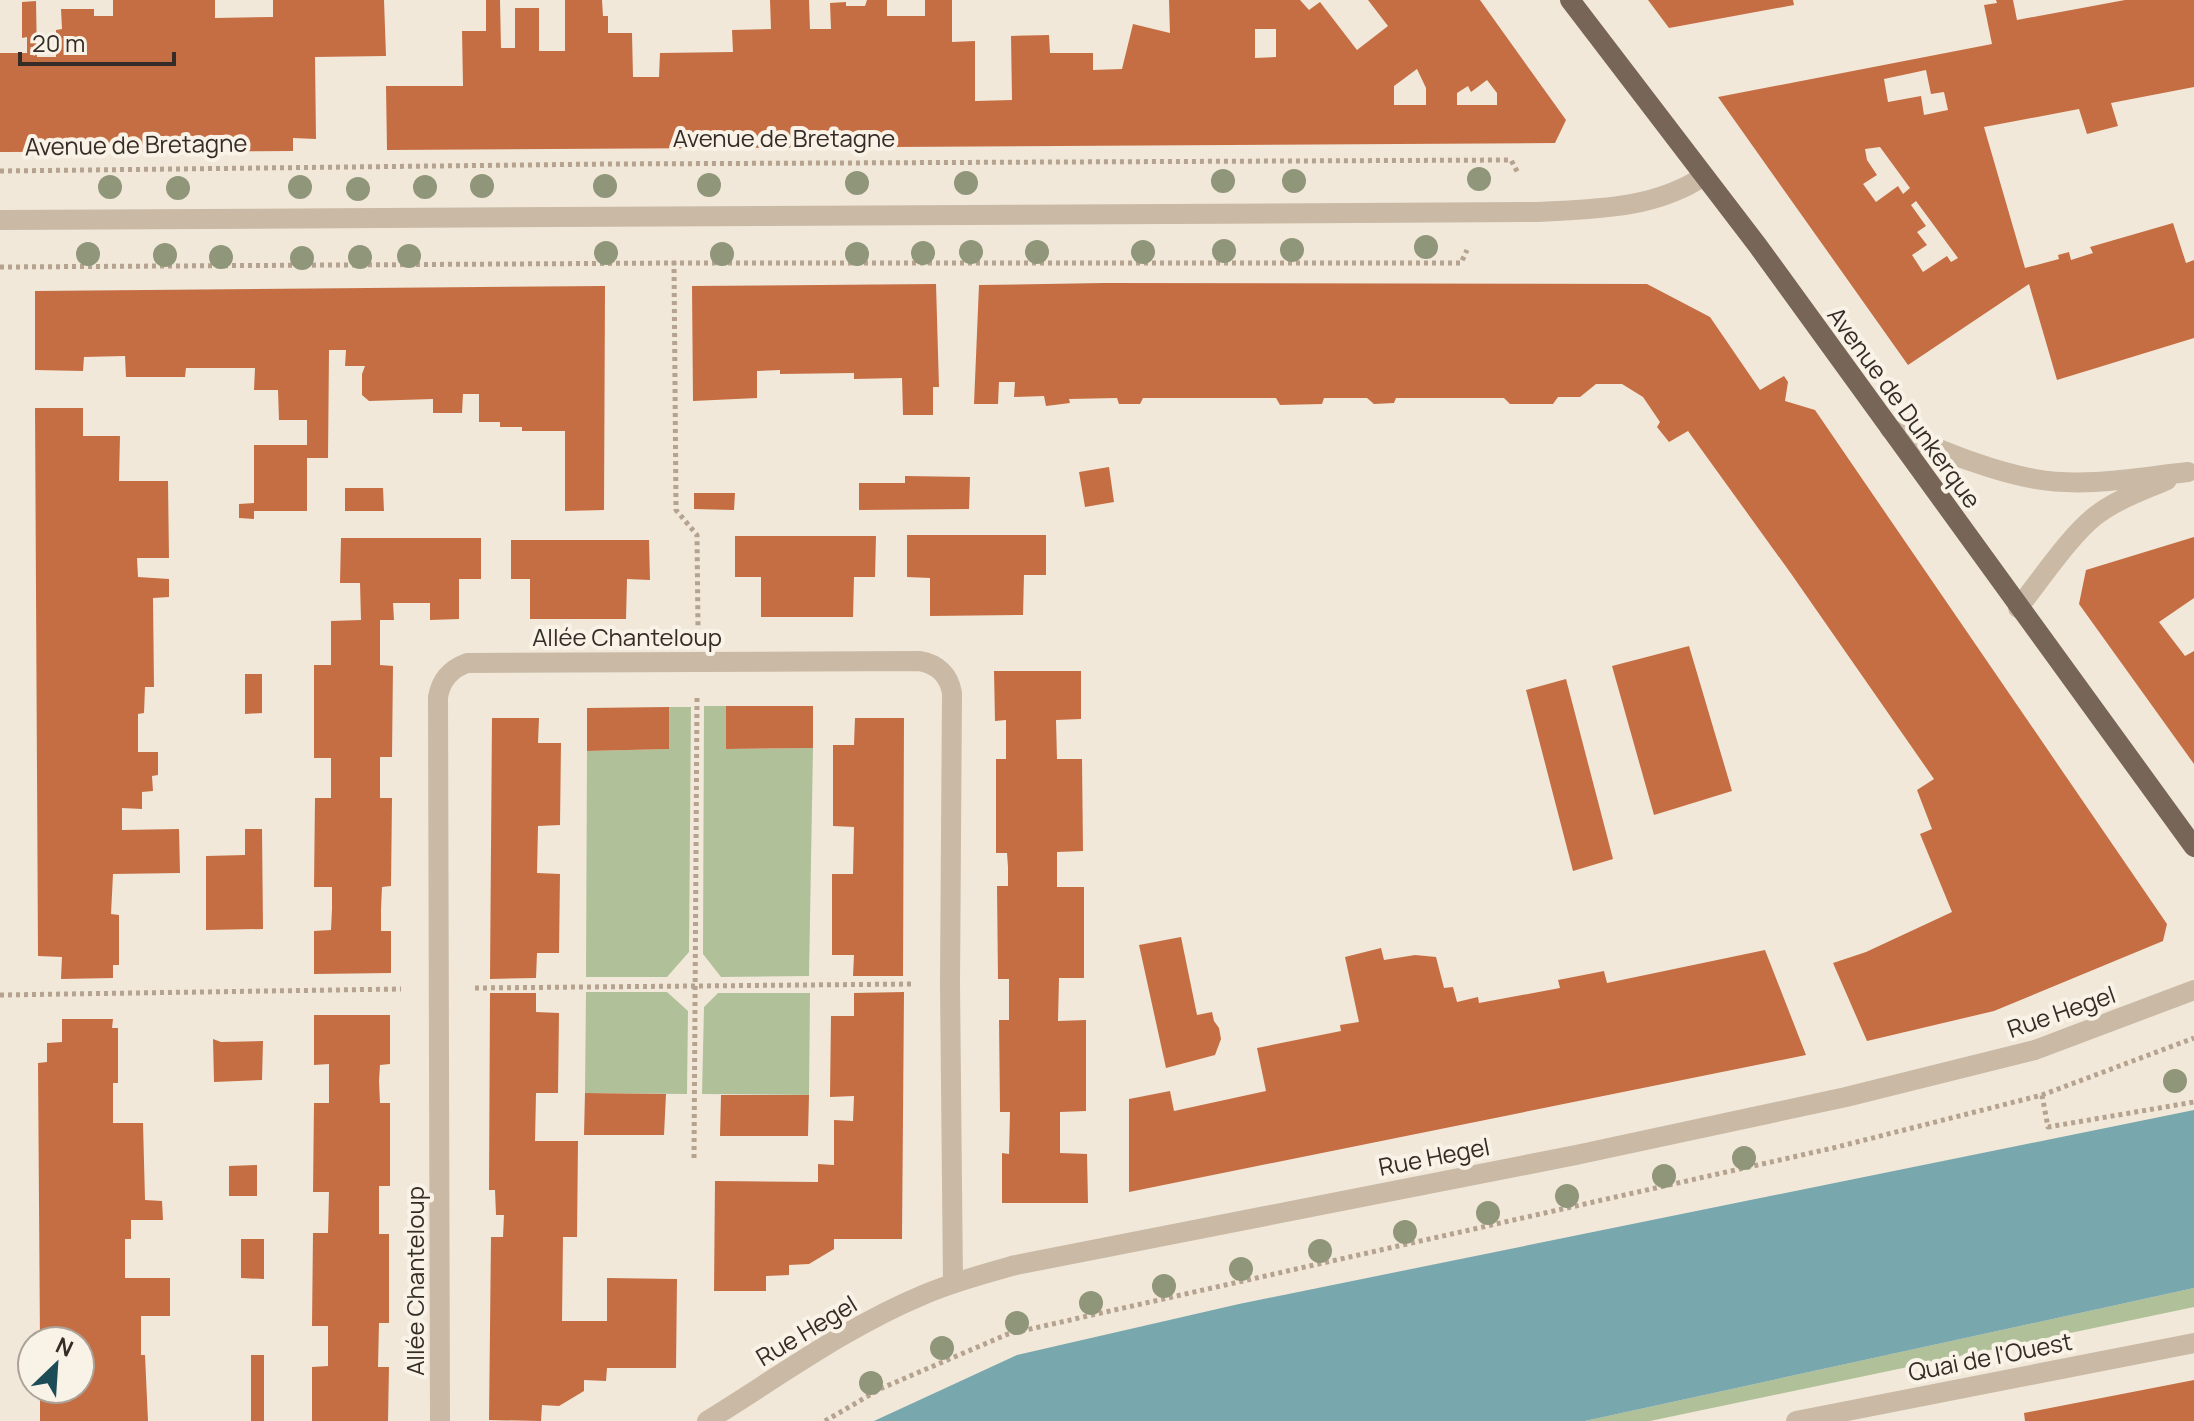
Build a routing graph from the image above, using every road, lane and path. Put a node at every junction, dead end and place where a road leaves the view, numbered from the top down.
1 (1570, 0) edge
2 (0, 171) edge
3 (1704, 176) junction
4 (1485, 212) junction
5 (1537, 212) junction
6 (0, 220) edge
7 (0, 267) edge
8 (1890, 429) junction
9 (2191, 471) edge
10 (2018, 608) junction
11 (2194, 847) edge
12 (2194, 990) edge
13 (2194, 1038) edge
14 (2042, 1095) junction
15 (2194, 1102) edge
16 (953, 1283) junction
17 (2194, 1343) edge
18 (440, 1421) edge
19 (707, 1421) edge
20 (825, 1421) edge
21 (1796, 1421) edge

1 - 3 main road, Avenue de Dunkerque
2 - 5 path, Avenue de Bretagne
3 - 5 street
3 - 8 main road, Avenue de Dunkerque
4 - 5 street
4 - 6 street
4 - 7 path
8 - 9 street
8 - 10 main road, Avenue de Dunkerque
9 - 10 street
10 - 11 main road, Avenue de Dunkerque
12 - 16 street, Rue Hegel
13 - 14 path
14 - 15 path
14 - 20 path
16 - 18 street, Allée Chanteloup
16 - 19 street, Rue Hegel
17 - 21 street, Quai de l'Ouest

